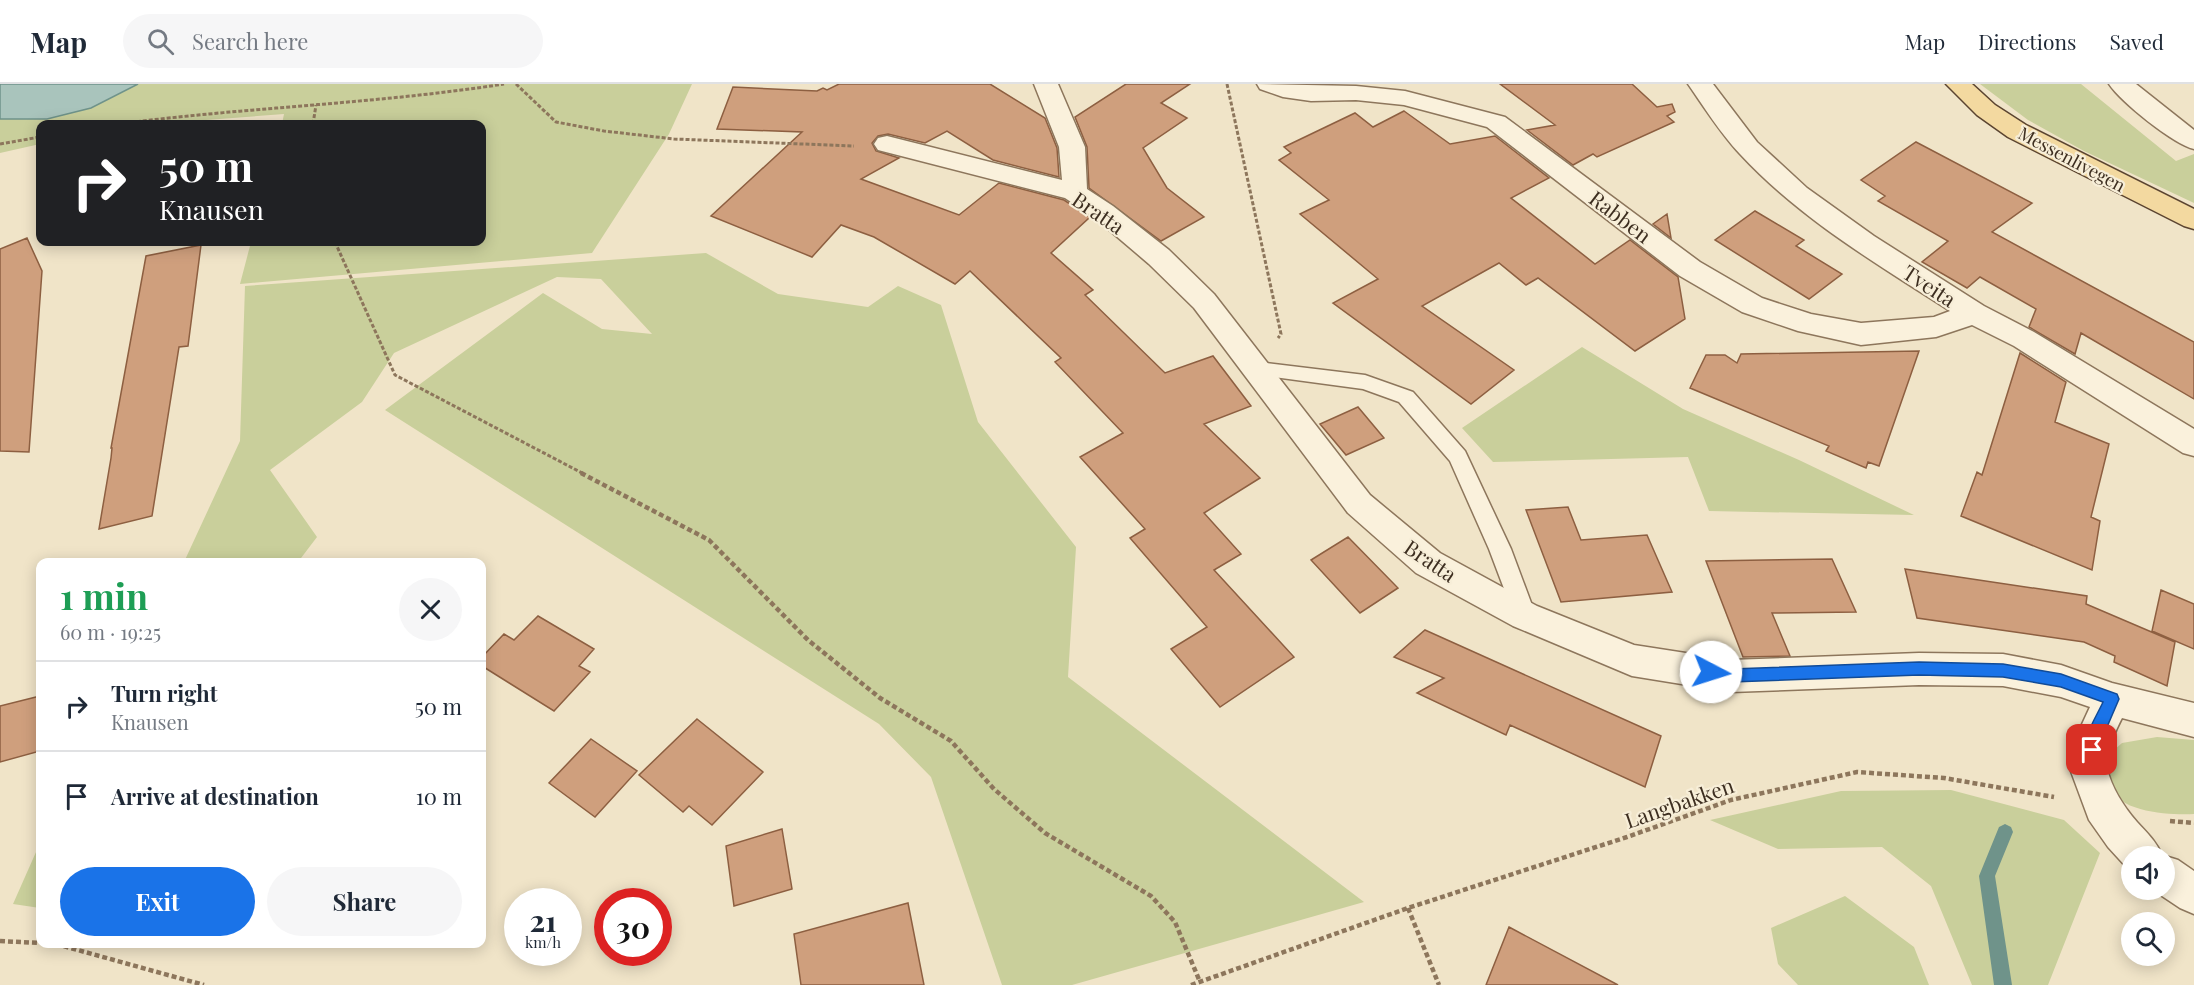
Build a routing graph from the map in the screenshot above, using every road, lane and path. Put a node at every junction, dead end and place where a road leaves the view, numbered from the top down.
1 (504, 84) edge
2 (516, 84) edge
3 (1046, 84) edge
4 (1227, 84) edge
5 (1269, 84) edge
6 (1700, 84) edge
7 (1958, 84) edge
8 (2121, 84) edge
9 (315, 105) junction
10 (155, 120) edge
11 (314, 120) edge
12 (36, 137) edge
13 (2194, 141) edge
14 (0, 144) edge
15 (874, 145) joint
16 (1074, 192) junction
17 (2194, 220) edge
18 (337, 246) edge
19 (1974, 313) junction
20 (1258, 369) junction
21 (2194, 444) edge
22 (1525, 616) junction
23 (2112, 699) junction
24 (2194, 720) edge
25 (2103, 807) junction
26 (2167, 820) dead end
27 (2194, 823) edge
28 (2133, 846) edge
29 (2175, 881) edge
30 (2194, 894) edge
31 (1408, 908) junction
32 (0, 941) edge
33 (36, 943) edge
34 (70, 948) edge
35 (1200, 982) junction
36 (204, 985) edge
37 (1191, 985) edge
38 (1439, 985) edge

1 - 9 path
2 - 15 path
3 - 16 street
4 - 20 path
5 - 19 street, Rabben
6 - 19 street, Tveita
7 - 17 main road, Messenlivegen
8 - 13 street
9 - 10 path
9 - 11 path
12 - 14 path
15 - 16 street, Bratta
16 - 20 street, Bratta
18 - 35 path
19 - 21 street, Tveita
20 - 22 street, Bratta
20 - 22 lane
22 - 23 street, Bratta
23 - 24 street, Bratta
23 - 25 street
25 - 28 street
25 - 31 path, Langbakken
26 - 27 path
29 - 30 street
31 - 35 path, Langbakken
31 - 38 path
32 - 33 path
34 - 36 path
35 - 37 path, Langbakken

